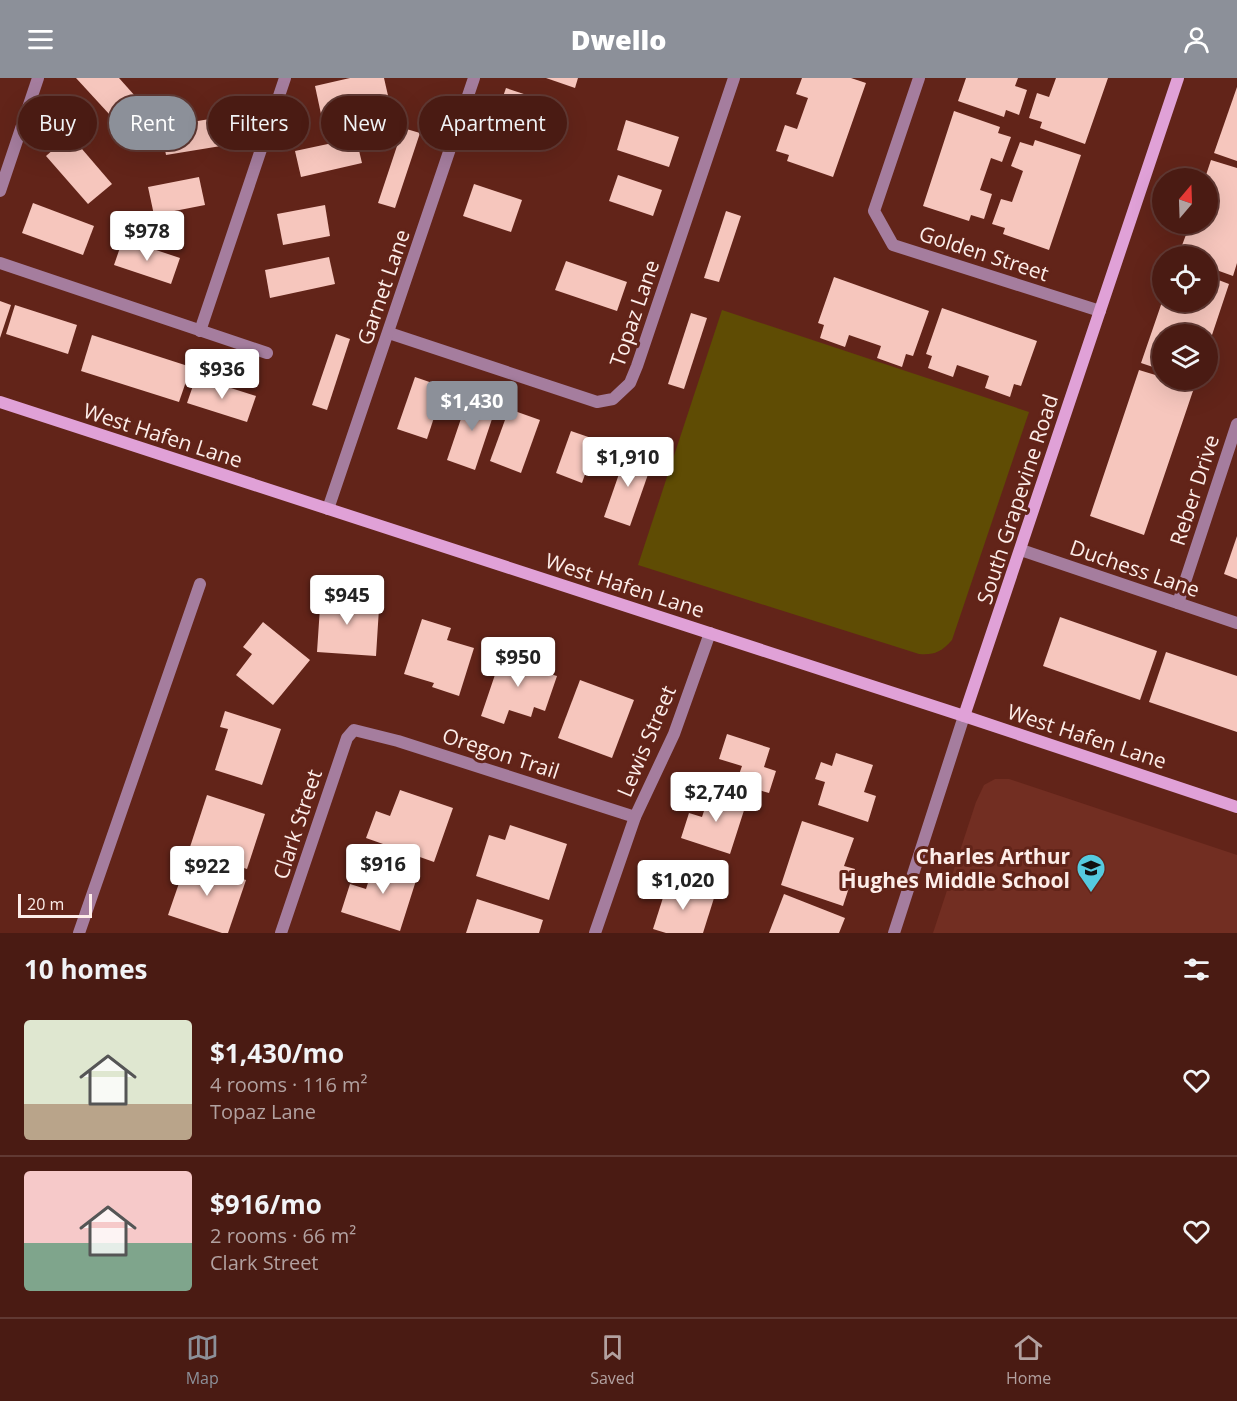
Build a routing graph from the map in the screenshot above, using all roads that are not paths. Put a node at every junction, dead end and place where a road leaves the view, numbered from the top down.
1 (38, 78) edge
2 (285, 78) edge
3 (474, 78) edge
4 (734, 78) edge
5 (919, 78) edge
6 (1178, 78) edge
7 (0, 191) edge
8 (0, 263) edge
9 (1100, 311) junction
10 (200, 331) junction
11 (388, 333) junction
12 (267, 353) dead end
13 (0, 402) edge
14 (1237, 424) edge
15 (328, 509) junction
16 (1021, 550) junction
17 (200, 584) dead end
18 (1178, 603) junction
19 (1237, 623) edge
20 (710, 633) junction
21 (964, 716) junction
22 (354, 730) joint
23 (1237, 807) edge
24 (635, 817) junction
25 (79, 933) edge
26 (281, 933) edge
27 (595, 933) edge
28 (894, 933) edge

1 - 7 street
2 - 10 street
3 - 11 street, Garnet Lane
4 - 11 street, Topaz Lane
5 - 9 street, Golden Street
6 - 9 main road, South Grapevine Road
8 - 10 street
9 - 16 main road, South Grapevine Road
10 - 12 street
11 - 15 street, Garnet Lane
13 - 15 main road, West Hafen Lane
14 - 18 street, Reber Drive
15 - 20 main road, West Hafen Lane
16 - 18 street, Duchess Lane
16 - 21 main road, South Grapevine Road
17 - 25 street
18 - 19 street, Duchess Lane
20 - 21 main road, West Hafen Lane
20 - 24 street, Lewis Street
21 - 23 main road, West Hafen Lane
21 - 28 street, South Grapevine Road
22 - 24 street, Oregon Trail
22 - 26 street, Clark Street
24 - 27 street, Lewis Street

